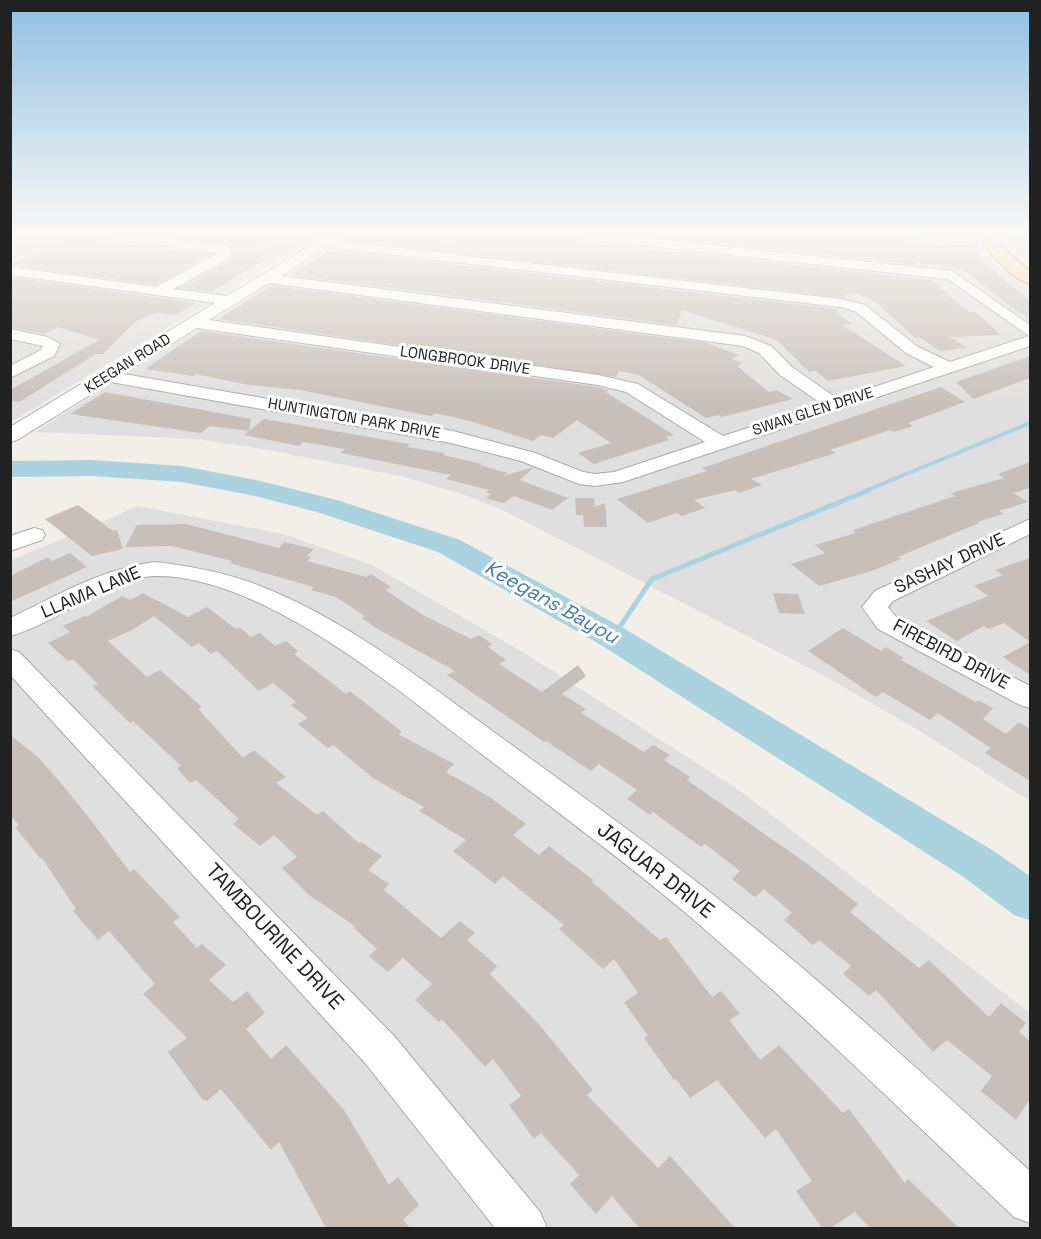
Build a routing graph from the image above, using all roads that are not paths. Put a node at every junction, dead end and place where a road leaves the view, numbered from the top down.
1 (171, 293) edge
2 (243, 293) edge
3 (379, 293) edge
4 (760, 293) edge
5 (976, 293) edge
6 (230, 301) junction
7 (195, 323) junction
8 (1030, 332) edge
9 (17, 336) edge
10 (1030, 341) edge
11 (949, 368) junction
12 (10, 373) edge
13 (108, 376) junction
14 (834, 404) junction
15 (10, 436) edge
16 (720, 443) junction
17 (595, 480) joint
18 (1030, 526) edge
19 (34, 535) dead end
20 (10, 544) edge
21 (243, 588) joint
22 (875, 608) joint
23 (10, 628) edge
24 (10, 657) edge
25 (1030, 698) edge
26 (1030, 1201) edge
27 (524, 1228) edge

1 - 6 street
2 - 6 street, KEEGAN ROAD
3 - 14 street
4 - 11 street
5 - 8 street
6 - 7 street, KEEGAN ROAD
7 - 13 street, KEEGAN ROAD
7 - 16 street, LONGBROOK DRIVE
9 - 12 street
10 - 11 street, SWAN GLEN DRIVE
11 - 14 street, SWAN GLEN DRIVE
13 - 15 street, KEEGAN ROAD
13 - 17 street, HUNTINGTON PARK DRIVE
14 - 16 street, SWAN GLEN DRIVE
16 - 17 street, SWAN GLEN DRIVE
18 - 22 street, SASHAY DRIVE
19 - 20 street
21 - 23 street, LLAMA LANE
21 - 26 street, JAGUAR DRIVE
22 - 25 street, FIREBIRD DRIVE
24 - 27 street, TAMBOURINE DRIVE

